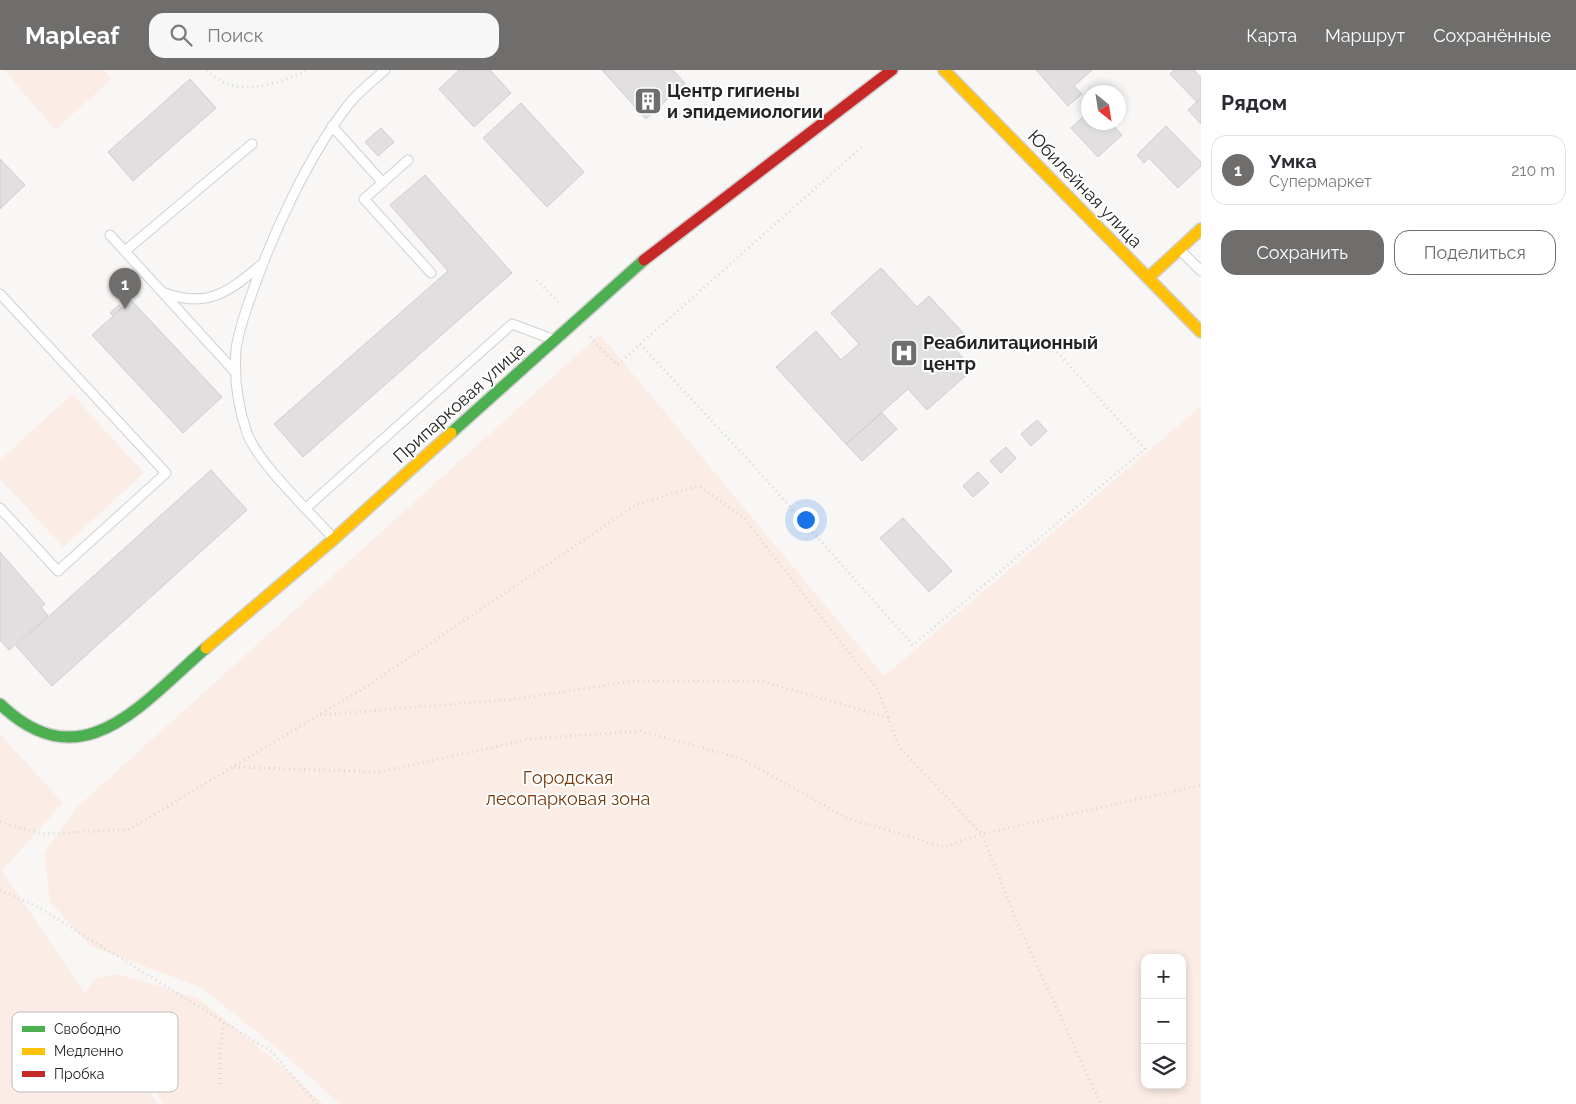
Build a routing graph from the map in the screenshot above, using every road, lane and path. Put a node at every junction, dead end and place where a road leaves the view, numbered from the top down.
1 (207, 70) edge
2 (309, 70) edge
3 (385, 70) edge
4 (892, 70) edge
5 (944, 70) edge
6 (332, 126) junction
7 (252, 144) dead end
8 (864, 144) dead end
9 (408, 160) dead end
10 (383, 182) junction
11 (1201, 229) edge
12 (110, 235) dead end
13 (1179, 249) junction
14 (125, 251) junction
15 (262, 264) junction
16 (1201, 271) edge
17 (431, 273) dead end
18 (1148, 278) junction
19 (538, 280) dead end
20 (162, 292) junction
21 (0, 294) edge
22 (575, 321) junction
23 (1201, 332) edge
24 (1045, 339) dead end
25 (554, 340) junction
26 (640, 344) junction
27 (236, 373) junction
28 (0, 508) edge
29 (306, 508) junction
30 (334, 539) junction
31 (0, 704) edge
32 (319, 715) junction
33 (889, 718) junction
34 (233, 767) junction
35 (1201, 785) edge
36 (0, 822) edge
37 (982, 834) junction
38 (0, 890) edge
39 (224, 1023) junction
40 (220, 1084) dead end
41 (316, 1104) edge
42 (1101, 1104) edge

1 - 2 path
3 - 6 lane
4 - 22 street, Припарковая улица
5 - 18 street, Юбилейная улица
6 - 10 lane
6 - 15 lane
7 - 14 lane
8 - 26 path
9 - 10 lane
10 - 17 lane
11 - 13 street
12 - 14 lane
13 - 16 lane
13 - 18 street
14 - 20 lane
15 - 20 lane
15 - 27 lane
18 - 23 street, Юбилейная улица
19 - 22 path
20 - 27 lane
21 - 28 lane
22 - 25 street, Припарковая улица
22 - 26 path
24 - 26 path
25 - 29 lane
25 - 30 street, Припарковая улица
27 - 29 lane
29 - 30 lane
30 - 31 street, Припарковая улица
32 - 33 path
32 - 33 path
32 - 34 path
33 - 37 path
34 - 36 path
34 - 37 path
35 - 37 path
37 - 42 path
38 - 39 path
39 - 40 path
39 - 41 path

